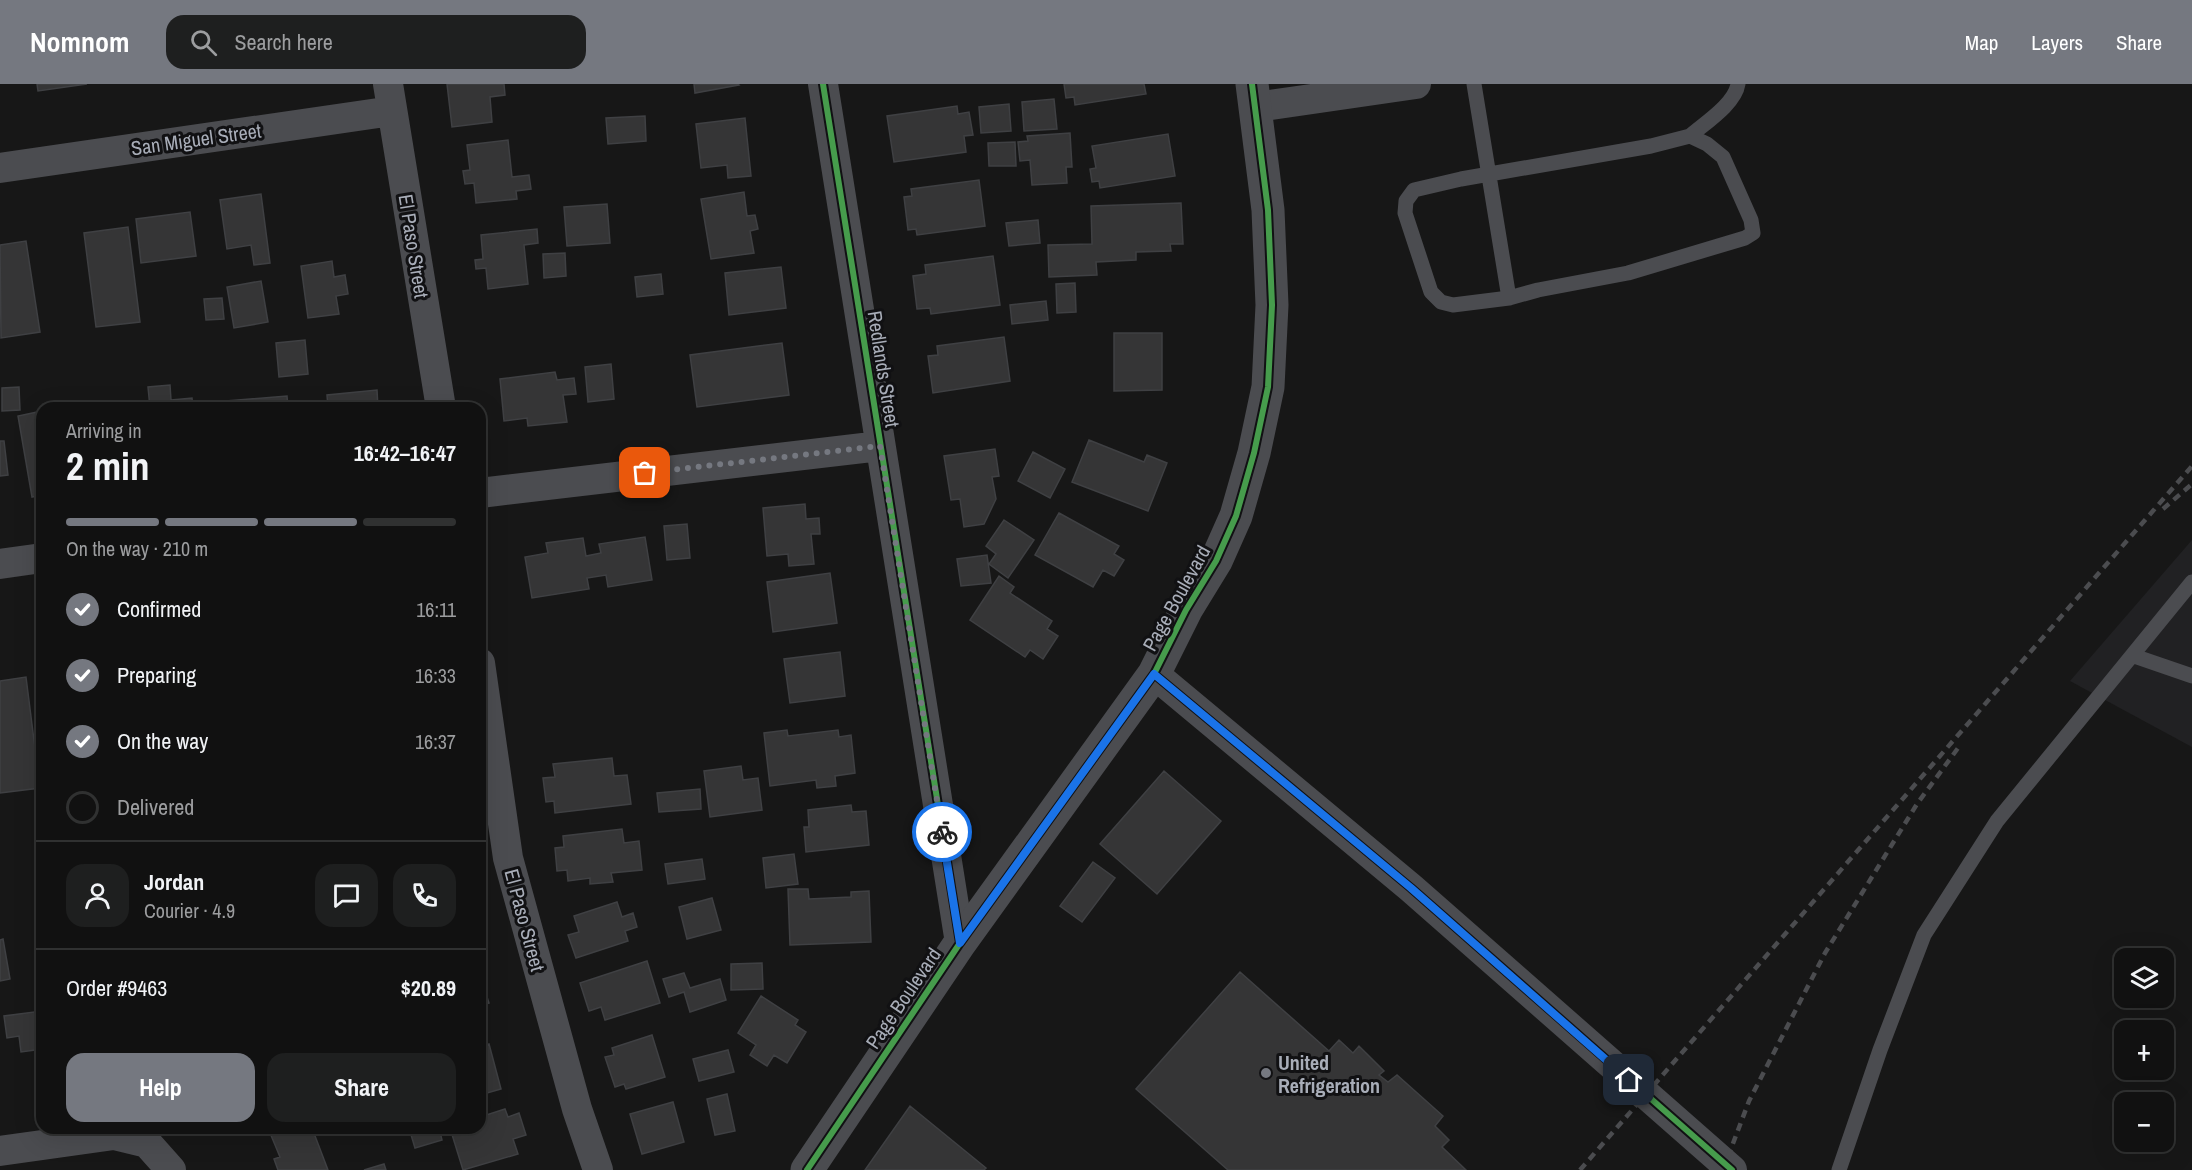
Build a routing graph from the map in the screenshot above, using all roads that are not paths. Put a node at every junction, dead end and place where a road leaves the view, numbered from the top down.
1 (823, 84) edge
2 (1416, 84) edge
3 (1474, 84) edge
4 (1738, 84) edge
5 (1254, 96) edge
6 (390, 97) edge
7 (1690, 136) junction
8 (0, 168) edge
9 (1490, 176) junction
10 (1509, 298) junction
11 (440, 402) edge
12 (880, 446) junction
13 (486, 491) edge
14 (36, 559) edge
15 (0, 564) edge
16 (2192, 582) edge
17 (2134, 656) junction
18 (1154, 674) junction
19 (2192, 676) edge
20 (486, 705) edge
21 (960, 943) junction
22 (0, 1151) edge
23 (171, 1170) edge
24 (598, 1170) edge
25 (807, 1170) edge
26 (1732, 1170) edge
27 (1839, 1170) edge

1 - 12 street, Redlands Street
2 - 5 street
3 - 9 lane
4 - 7 lane
5 - 18 street, Page Boulevard
6 - 8 street, San Miguel Street
6 - 11 street, El Paso Street
7 - 9 lane
7 - 10 lane
9 - 10 lane
9 - 10 lane
12 - 13 street
12 - 21 street, Redlands Street
14 - 15 street
16 - 17 lane
17 - 19 lane
17 - 27 lane
18 - 21 street, Page Boulevard
18 - 26 street
20 - 24 street, El Paso Street
21 - 25 street, Page Boulevard
22 - 23 street

